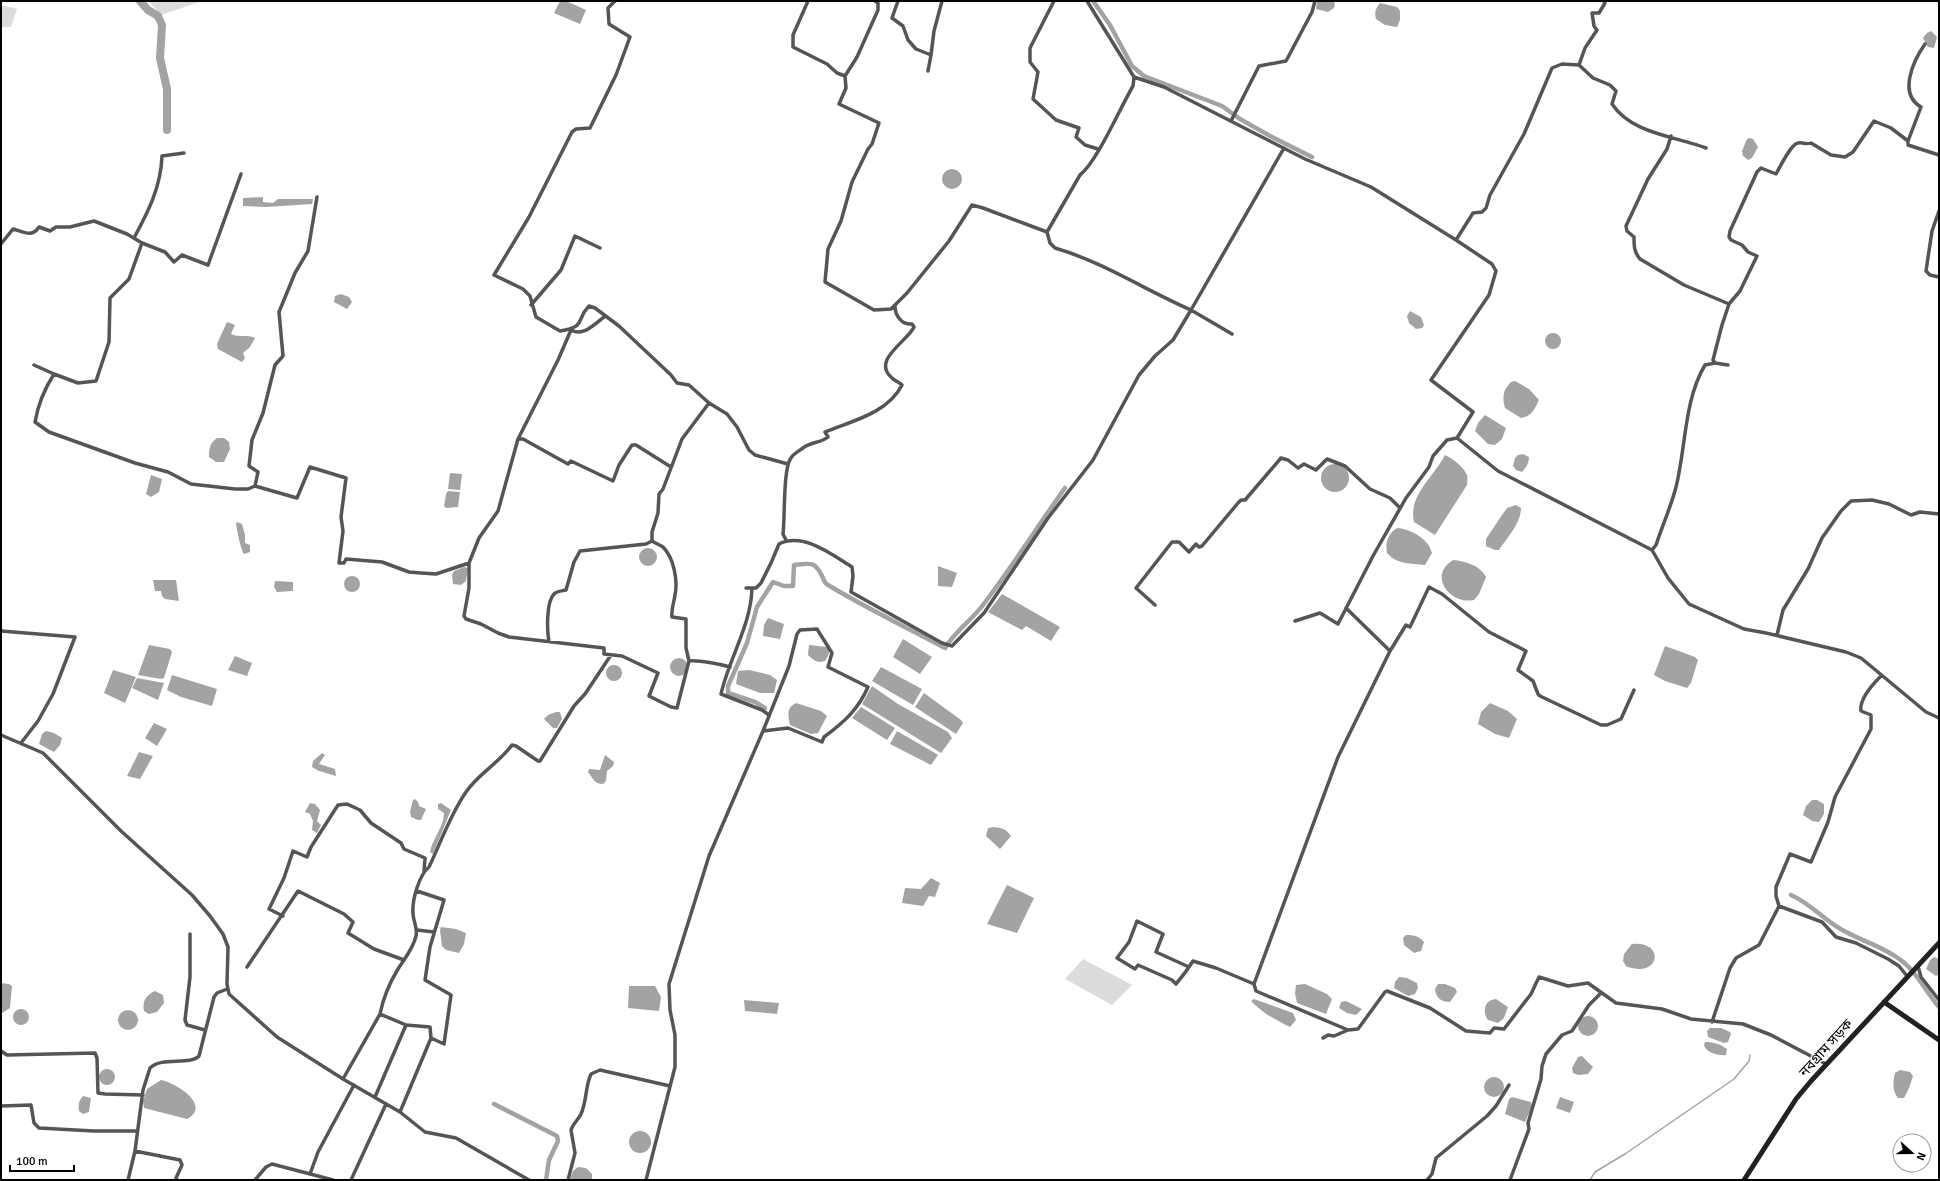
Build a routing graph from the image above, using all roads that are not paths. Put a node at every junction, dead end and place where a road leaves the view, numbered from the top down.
1 (615, 1) edge
2 (808, 1) edge
3 (875, 1) edge
4 (898, 1) edge
5 (942, 1) edge
6 (1054, 1) edge
7 (1087, 1) edge
8 (1315, 1) edge
9 (1604, 1) edge
10 (1925, 44) dead end
11 (931, 55) junction
12 (1579, 65) junction
13 (928, 70) dead end
14 (844, 76) junction
15 (1134, 77) junction
16 (1232, 120) junction
17 (1671, 136) junction
18 (1908, 141) junction
19 (1284, 148) junction
20 (1706, 148) dead end
21 (1098, 149) junction
22 (184, 153) dead end
23 (1939, 156) edge
24 (241, 174) dead end
25 (317, 196) dead end
26 (1939, 211) edge
27 (1047, 232) junction
28 (134, 238) junction
29 (1456, 240) junction
30 (142, 243) junction
31 (1, 244) edge
32 (600, 248) dead end
33 (1939, 277) edge
34 (1729, 304) junction
35 (531, 305) junction
36 (895, 306) junction
37 (1191, 310) junction
38 (604, 316) junction
39 (571, 330) junction
40 (1232, 334) dead end
41 (1715, 363) junction
42 (34, 365) dead end
43 (1728, 365) dead end
44 (54, 374) junction
45 (709, 403) junction
46 (1457, 438) junction
47 (518, 439) junction
48 (788, 464) junction
49 (671, 468) junction
50 (255, 486) junction
51 (1400, 508) junction
52 (1939, 514) edge
53 (786, 540) junction
54 (652, 541) junction
55 (1652, 550) junction
56 (469, 564) junction
57 (746, 588) dead end
58 (752, 588) junction
59 (1155, 605) dead end
60 (1346, 608) junction
61 (1295, 621) dead end
62 (1, 631) edge
63 (1777, 635) junction
64 (549, 642) junction
65 (1390, 651) junction
66 (611, 655) junction
67 (689, 661) junction
68 (730, 667) junction
69 (1881, 676) junction
70 (1634, 690) dead end
71 (769, 715) junction
72 (1939, 718) edge
73 (763, 731) junction
74 (1, 735) edge
75 (21, 743) junction
76 (424, 871) junction
77 (417, 891) junction
78 (1779, 906) junction
79 (283, 916) junction
80 (417, 930) junction
81 (434, 932) junction
82 (190, 934) dead end
83 (1939, 943) edge
84 (404, 960) junction
85 (247, 967) dead end
86 (1189, 967) junction
87 (1917, 967) junction
88 (1908, 975) junction
89 (1254, 984) junction
90 (225, 990) junction
91 (1601, 993) junction
92 (1939, 1000) edge
93 (1884, 1002) junction
94 (380, 1014) junction
95 (1712, 1022) junction
96 (406, 1025) junction
97 (205, 1030) junction
98 (1348, 1030) junction
99 (431, 1038) junction
100 (1323, 1038) dead end
101 (1939, 1040) edge
102 (1, 1051) edge
103 (1826, 1064) junction
104 (344, 1079) junction
105 (354, 1085) junction
106 (1509, 1085) dead end
107 (670, 1086) junction
108 (142, 1095) junction
109 (375, 1097) junction
110 (386, 1104) junction
111 (1, 1106) edge
112 (400, 1112) junction
113 (137, 1131) junction
114 (135, 1151) junction
115 (310, 1174) junction
116 (128, 1180) edge
117 (177, 1180) edge
118 (255, 1180) edge
119 (333, 1180) edge
120 (351, 1180) edge
121 (528, 1180) edge
122 (568, 1180) edge
123 (646, 1180) edge
124 (1427, 1180) edge
125 (1510, 1180) edge
126 (1744, 1180) edge

1 - 35 street
2 - 14 street
3 - 14 street
4 - 11 street
5 - 11 street
6 - 21 street
7 - 15 street
8 - 16 street
9 - 12 street
10 - 18 street
11 - 13 street
12 - 17 street
12 - 29 street
14 - 36 street
15 - 16 street
15 - 21 street
16 - 19 street
17 - 20 street
17 - 34 street
18 - 23 street
18 - 34 street
19 - 29 street
19 - 37 street
21 - 27 street
22 - 28 street
24 - 30 street
25 - 50 street
26 - 33 street
27 - 36 street
27 - 37 street
28 - 30 street
28 - 31 street
29 - 46 street
30 - 44 street
32 - 35 street
34 - 41 street
35 - 39 street
36 - 48 street
37 - 40 street
37 - 53 street
38 - 39 street
38 - 39 street
38 - 45 street
39 - 47 street
41 - 43 street
41 - 55 street
42 - 44 street
44 - 50 street
45 - 48 street
45 - 49 street
46 - 51 street
46 - 55 street
47 - 49 street
47 - 56 street
48 - 53 street
49 - 54 street
50 - 56 street
51 - 59 street
51 - 60 street
52 - 63 street
53 - 58 street
54 - 64 street
54 - 67 street
55 - 63 street
56 - 64 street
57 - 58 street
58 - 68 street
60 - 61 street
60 - 65 street
62 - 75 street
63 - 69 street
64 - 66 street
65 - 70 street
65 - 89 street
66 - 67 street
66 - 76 street
67 - 68 street
68 - 71 street
69 - 72 street
69 - 78 street
71 - 73 street
71 - 73 street
73 - 107 street
74 - 75 street
75 - 90 street
76 - 77 street
76 - 79 street
77 - 80 street
77 - 81 street
78 - 88 street
78 - 95 street
79 - 84 street
79 - 85 street
80 - 81 street
80 - 84 street
81 - 99 street
82 - 97 street
83 - 87 main road, নবগ্রাম সড়ক
84 - 94 street
86 - 86 street
86 - 89 street
87 - 88 main road, নবগ্রাম সড়ক
87 - 92 street
88 - 93 main road, নবগ্রাম সড়ক
89 - 98 street
90 - 97 street
90 - 104 street
91 - 95 street
91 - 98 street
91 - 125 street
93 - 101 main road
93 - 103 main road, নবগ্রাম সড়ক
94 - 96 street
94 - 104 street
95 - 103 street
96 - 99 street
96 - 109 street
97 - 108 street
98 - 100 street
99 - 112 street
102 - 108 street
103 - 126 main road, নবগ্রাম সড়ক
104 - 105 street
105 - 109 street
105 - 115 street
106 - 124 street
107 - 122 street
107 - 123 street
108 - 113 street
109 - 110 street
110 - 112 street
110 - 120 street
111 - 113 street
112 - 121 street
113 - 114 street
114 - 116 street
114 - 117 street
115 - 118 street
115 - 119 street

